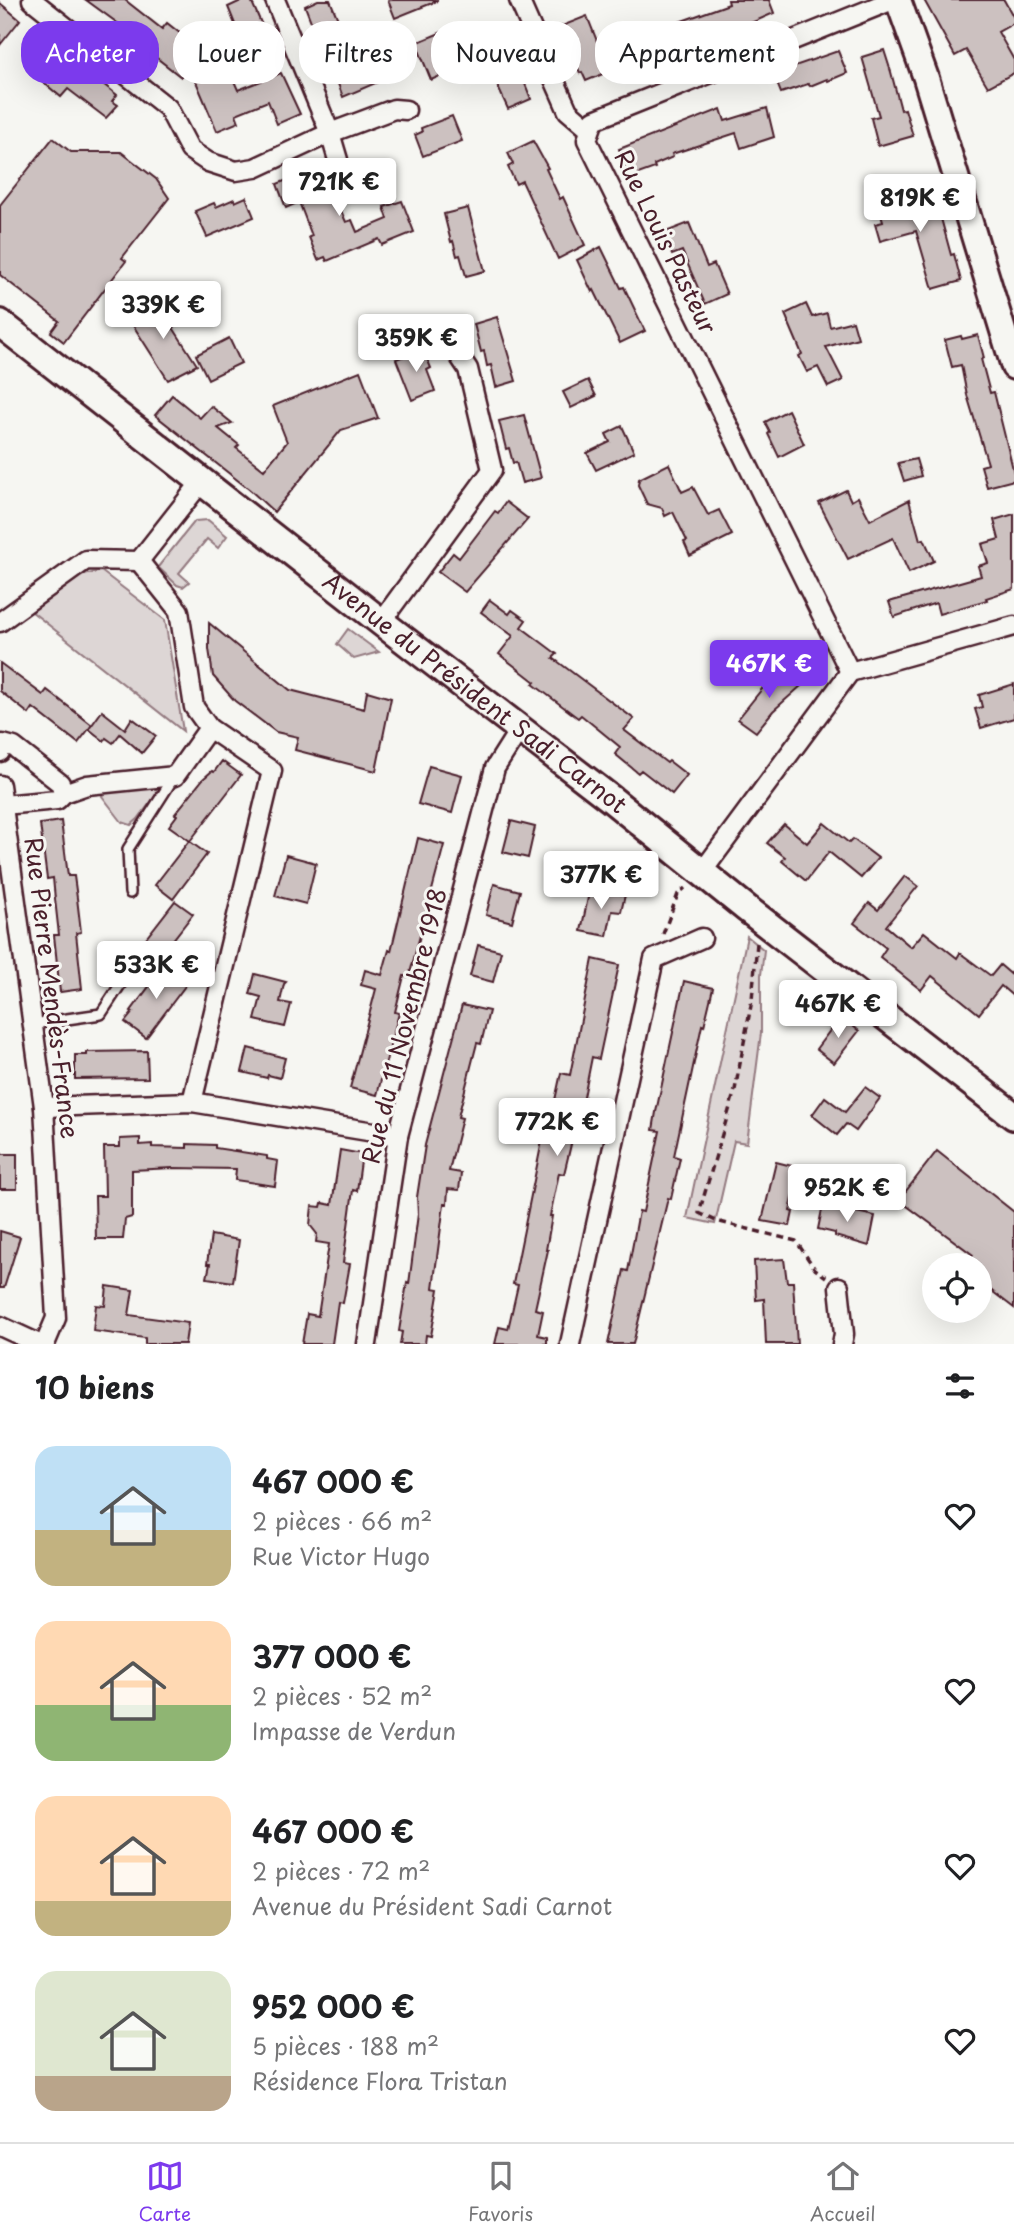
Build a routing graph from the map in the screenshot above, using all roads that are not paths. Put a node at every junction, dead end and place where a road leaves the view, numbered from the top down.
1 (32, 0) edge
2 (275, 0) edge
3 (519, 0) edge
4 (892, 0) edge
5 (898, 0) edge
6 (406, 110) dead end
7 (589, 129) junction
8 (330, 133) junction
9 (338, 160) dead end
10 (0, 323) edge
11 (456, 351) dead end
12 (1014, 368) edge
13 (202, 481) junction
14 (139, 561) junction
15 (0, 622) edge
16 (381, 622) junction
17 (1014, 626) edge
18 (850, 672) junction
19 (209, 728) junction
20 (519, 730) junction
21 (0, 752) edge
22 (175, 776) junction
23 (0, 785) edge
24 (64, 793) junction
25 (3, 804) junction
26 (702, 872) junction
27 (130, 893) dead end
28 (702, 938) dead end
29 (124, 979) dead end
30 (33, 1024) junction
31 (192, 1102) junction
32 (44, 1107) junction
33 (1014, 1116) edge
34 (398, 1136) junction
35 (839, 1287) road end
36 (0, 1326) edge
37 (39, 1344) edge
38 (45, 1344) edge
39 (367, 1344) edge
40 (570, 1344) edge
41 (842, 1344) edge

1 - 8 street
2 - 8 street
3 - 7 street
4 - 7 street, Rue Louis Pasteur
5 - 12 street
6 - 8 street
7 - 18 street, Rue Louis Pasteur
8 - 9 street
10 - 13 main road, Avenue du Président Sadi Carnot
11 - 16 street
13 - 14 street
13 - 16 main road, Avenue du Président Sadi Carnot
14 - 15 street
14 - 19 street
16 - 20 main road, Avenue du Président Sadi Carnot
17 - 18 street
18 - 26 street
19 - 22 street
19 - 31 street
20 - 26 main road, Avenue du Président Sadi Carnot
20 - 34 street, Rue du 11 Novembre 1918
21 - 24 street
22 - 24 street, Rue Pierre Mendès-France
22 - 27 lane
23 - 25 street, Rue Pierre Mendès-France
24 - 25 street, Rue Pierre Mendès-France
25 - 30 street, Rue Pierre Mendès-France
26 - 33 main road, Avenue du Président Sadi Carnot
28 - 40 street
29 - 30 lane
30 - 32 street, Rue Pierre Mendès-France
31 - 32 street
31 - 34 street
32 - 38 street, Rue Pierre Mendès-France
34 - 39 street, Rue du 11 Novembre 1918
35 - 41 street
36 - 37 street

